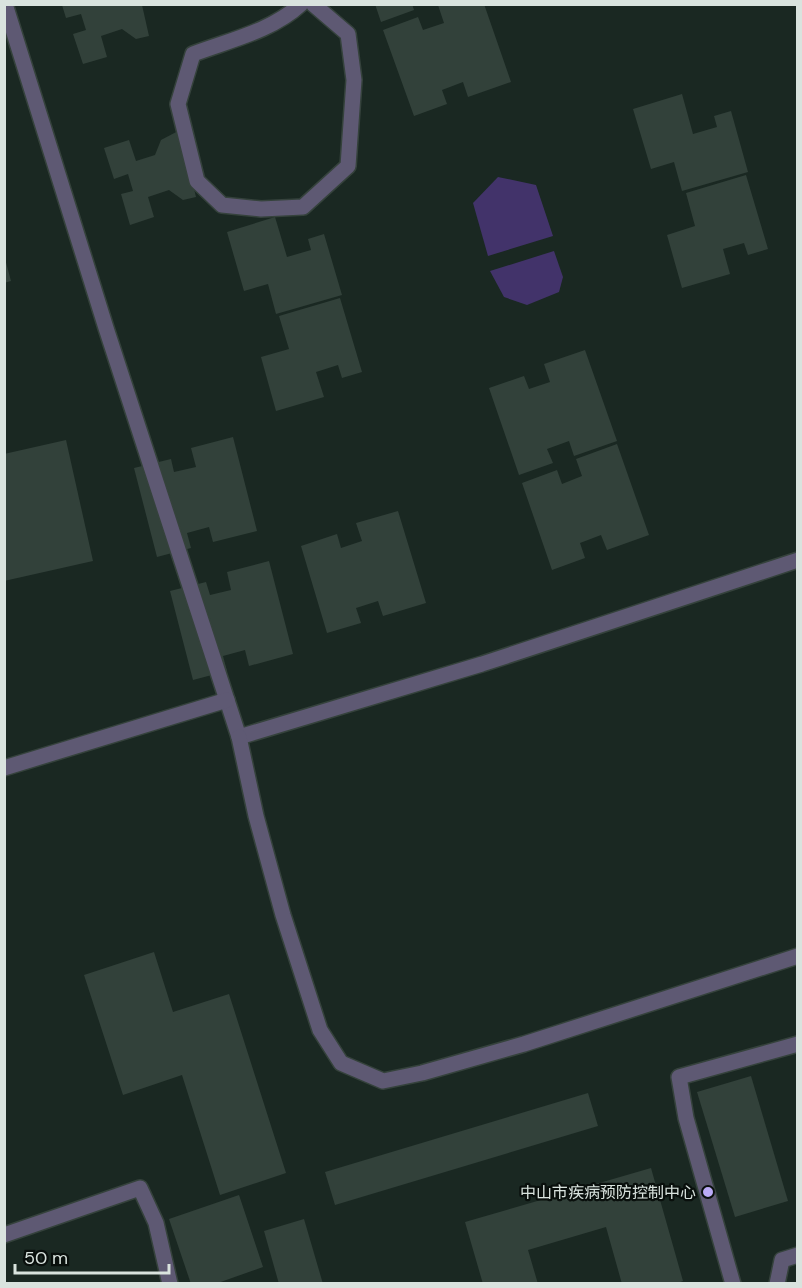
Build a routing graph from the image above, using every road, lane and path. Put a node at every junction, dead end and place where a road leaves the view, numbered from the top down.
1 (5, 4) edge
2 (301, 4) edge
3 (313, 4) edge
4 (798, 560) edge
5 (227, 700) junction
6 (238, 737) junction
7 (4, 768) edge
8 (798, 956) edge
9 (798, 1044) edge
10 (4, 1235) edge
11 (798, 1255) edge
12 (170, 1284) edge
13 (734, 1284) edge
14 (777, 1284) edge

1 - 5 street
2 - 3 street
4 - 6 street
5 - 6 street
5 - 7 street
6 - 8 street
9 - 13 street
10 - 12 street
11 - 14 street

